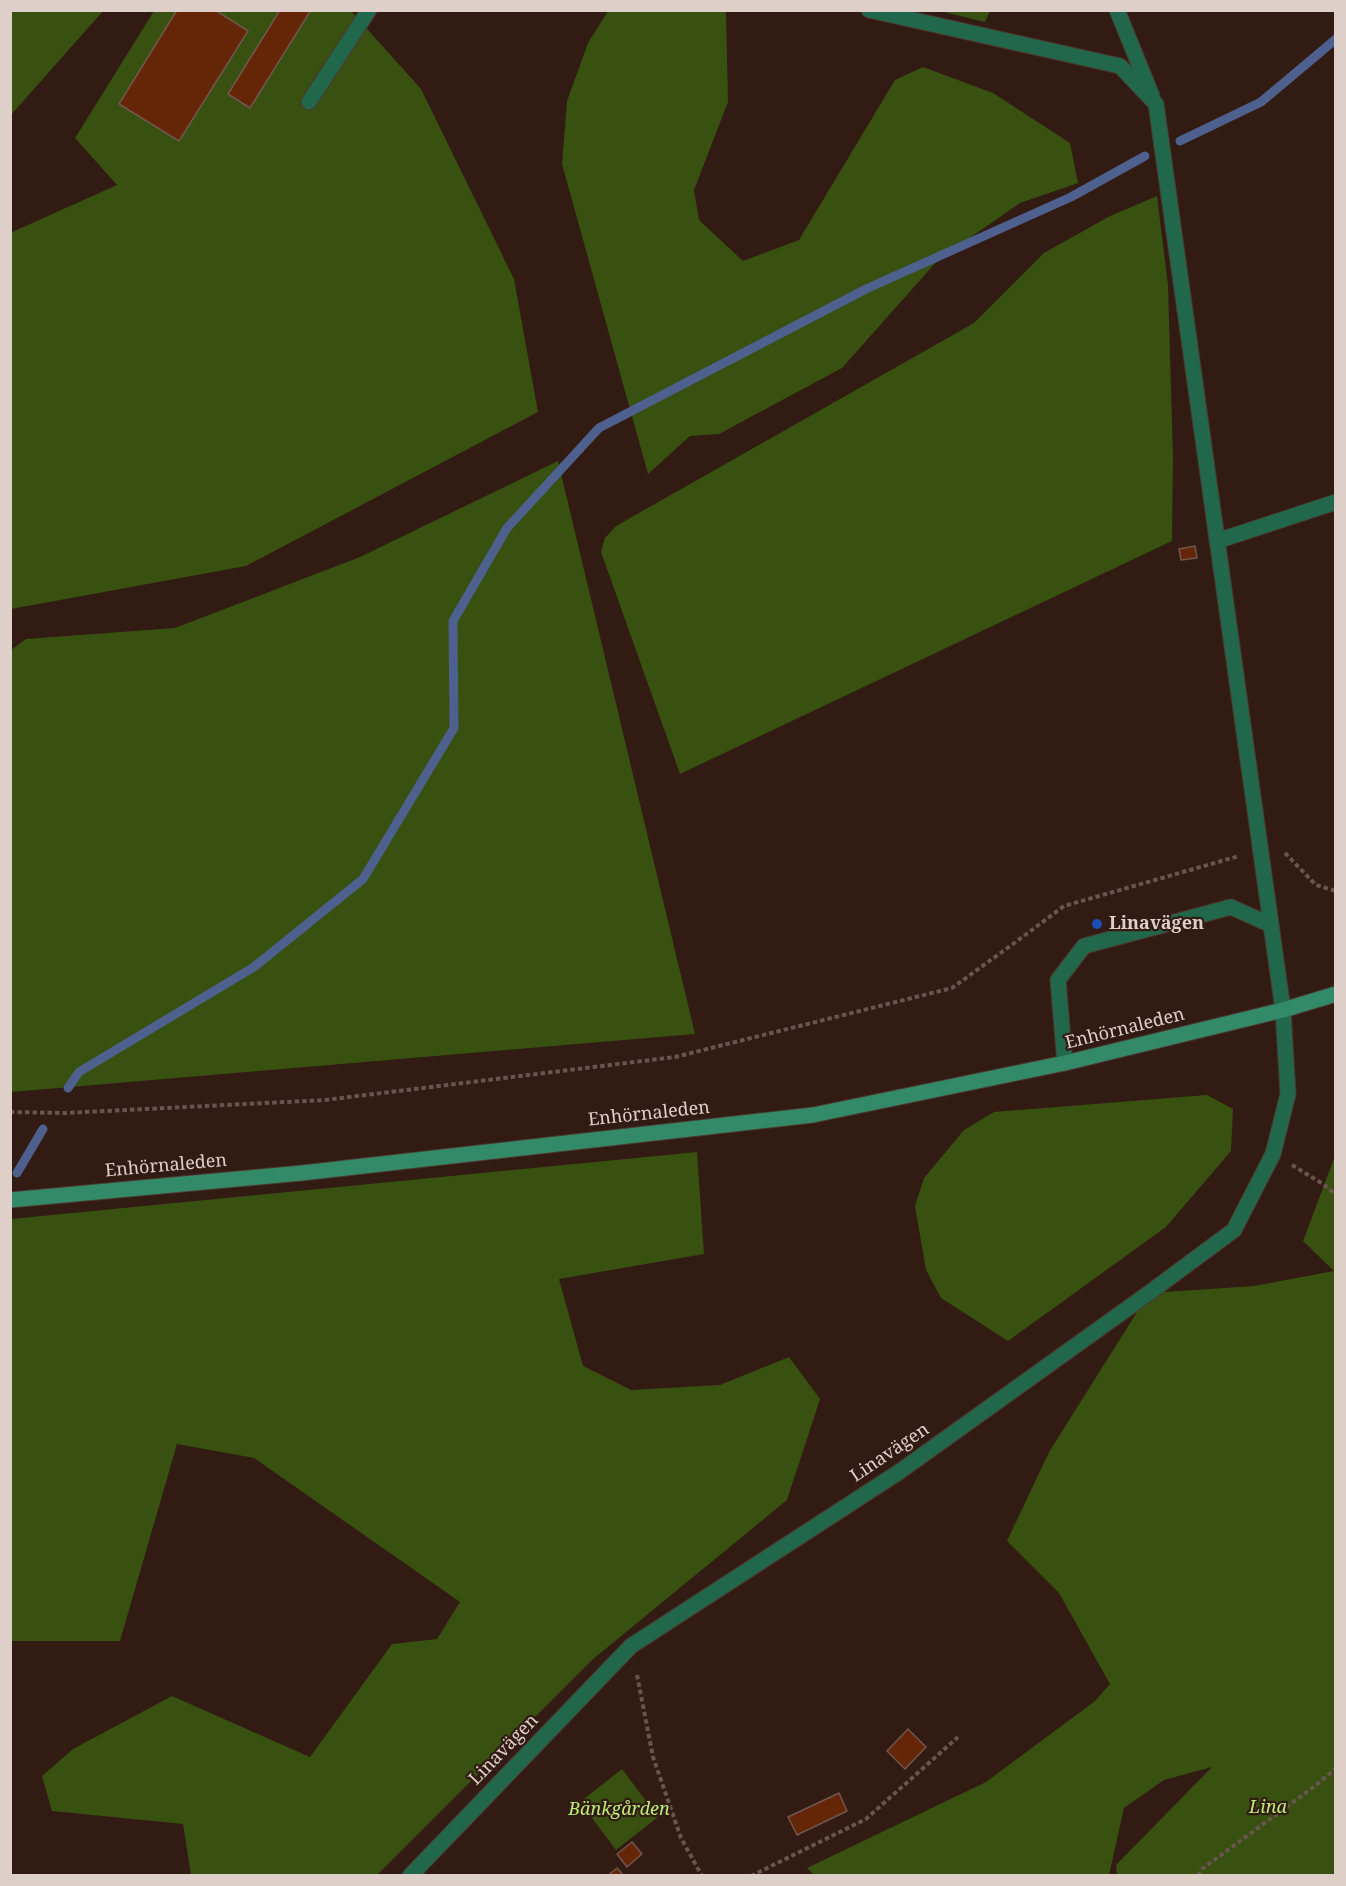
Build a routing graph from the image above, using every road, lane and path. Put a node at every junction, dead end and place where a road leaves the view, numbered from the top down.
1 (369, 10) edge
2 (869, 10) edge
3 (1117, 10) edge
4 (309, 102) dead end
5 (1156, 104) junction
6 (1335, 502) edge
7 (1217, 541) junction
8 (1261, 850) junction
9 (1335, 891) edge
10 (1271, 925) junction
11 (1335, 994) edge
12 (1283, 1010) junction
13 (1065, 1063) junction
14 (10, 1112) edge
15 (1273, 1154) junction
16 (1335, 1195) edge
17 (10, 1200) edge
18 (631, 1646) junction
19 (957, 1737) dead end
20 (1335, 1768) edge
21 (410, 1875) edge
22 (702, 1875) edge
23 (751, 1875) edge
24 (1198, 1875) edge

1 - 4 street
2 - 5 street
3 - 5 street, Linavägen
5 - 7 street, Linavägen
6 - 7 street
7 - 8 street, Linavägen
8 - 9 path
8 - 10 street, Linavägen
8 - 14 path
10 - 12 street, Linavägen
10 - 13 street
11 - 12 street, Enhörnaleden
12 - 13 street, Enhörnaleden
12 - 15 street, Linavägen
13 - 17 street, Enhörnaleden
15 - 16 path
15 - 18 street, Linavägen
18 - 21 street, Linavägen
18 - 22 path
19 - 23 path
20 - 24 path

